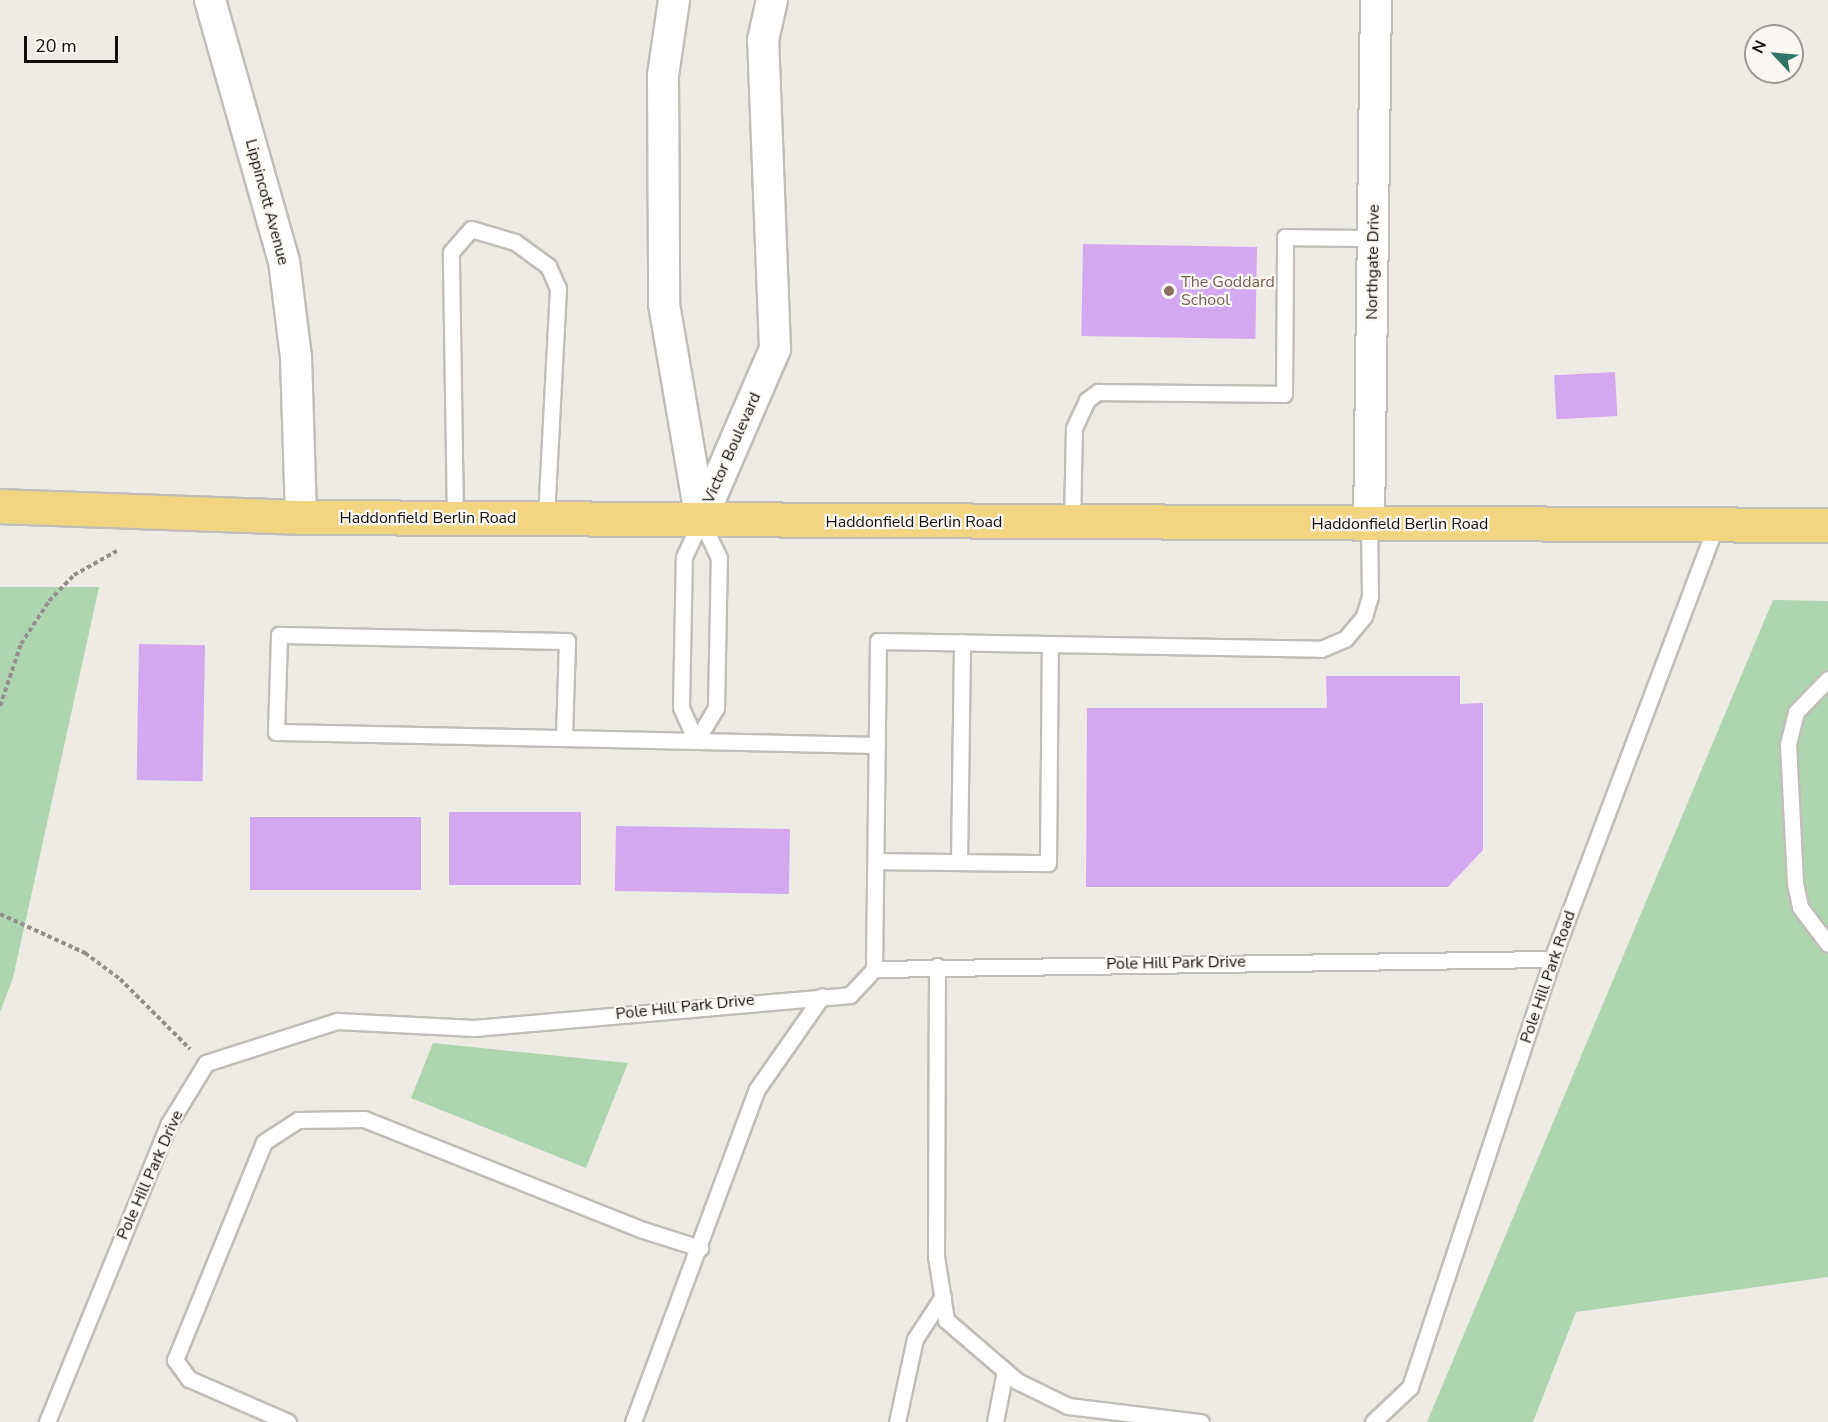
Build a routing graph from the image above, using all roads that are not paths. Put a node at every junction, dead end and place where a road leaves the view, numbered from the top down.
1 (210, 0) edge
2 (674, 0) edge
3 (772, 0) edge
4 (1376, 0) edge
5 (1373, 238) junction
6 (0, 506) edge
7 (301, 517) junction
8 (455, 518) junction
9 (546, 519) junction
10 (701, 520) junction
11 (1072, 523) junction
12 (1717, 523) junction
13 (1369, 525) junction
14 (1828, 525) edge
15 (962, 642) junction
16 (1050, 645) junction
17 (1828, 679) edge
18 (564, 738) junction
19 (696, 741) junction
20 (877, 745) junction
21 (876, 861) junction
22 (959, 862) junction
23 (1828, 944) edge
24 (1552, 959) junction
25 (937, 966) junction
26 (874, 969) junction
27 (822, 996) junction
28 (700, 1248) junction
29 (943, 1296) junction
30 (1005, 1371) junction
31 (47, 1422) edge
32 (288, 1422) edge
33 (633, 1422) edge
34 (897, 1422) edge
35 (994, 1422) edge
36 (1201, 1422) edge
37 (1373, 1422) edge

1 - 7 street, Lippincott Avenue
2 - 10 street, Victor Boulevard
3 - 10 street, Victor Boulevard
4 - 5 street, Northgate Drive
5 - 11 lane
5 - 13 street, Northgate Drive
6 - 7 main road, Haddonfield Berlin Road
7 - 8 main road, Haddonfield Berlin Road
8 - 9 main road, Haddonfield Berlin Road
8 - 9 lane
9 - 10 main road, Haddonfield Berlin Road
10 - 11 main road, Haddonfield Berlin Road
10 - 19 lane
10 - 19 lane
11 - 13 main road, Haddonfield Berlin Road
12 - 13 main road, Haddonfield Berlin Road
12 - 14 main road, Haddonfield Berlin Road
12 - 24 lane, Pole Hill Park Road
13 - 16 lane
15 - 16 lane
15 - 20 lane
15 - 22 lane
16 - 22 lane
17 - 23 lane
18 - 18 lane
18 - 19 lane
19 - 20 lane
20 - 21 lane
21 - 22 lane
21 - 26 lane
24 - 25 lane, Pole Hill Park Drive
24 - 37 lane, Pole Hill Park Road
25 - 26 lane, Pole Hill Park Drive
25 - 29 lane
26 - 27 lane, Pole Hill Park Drive
27 - 28 lane
27 - 31 lane, Pole Hill Park Drive
28 - 32 lane
28 - 33 lane
29 - 30 lane
29 - 34 lane
30 - 35 lane
30 - 36 lane

